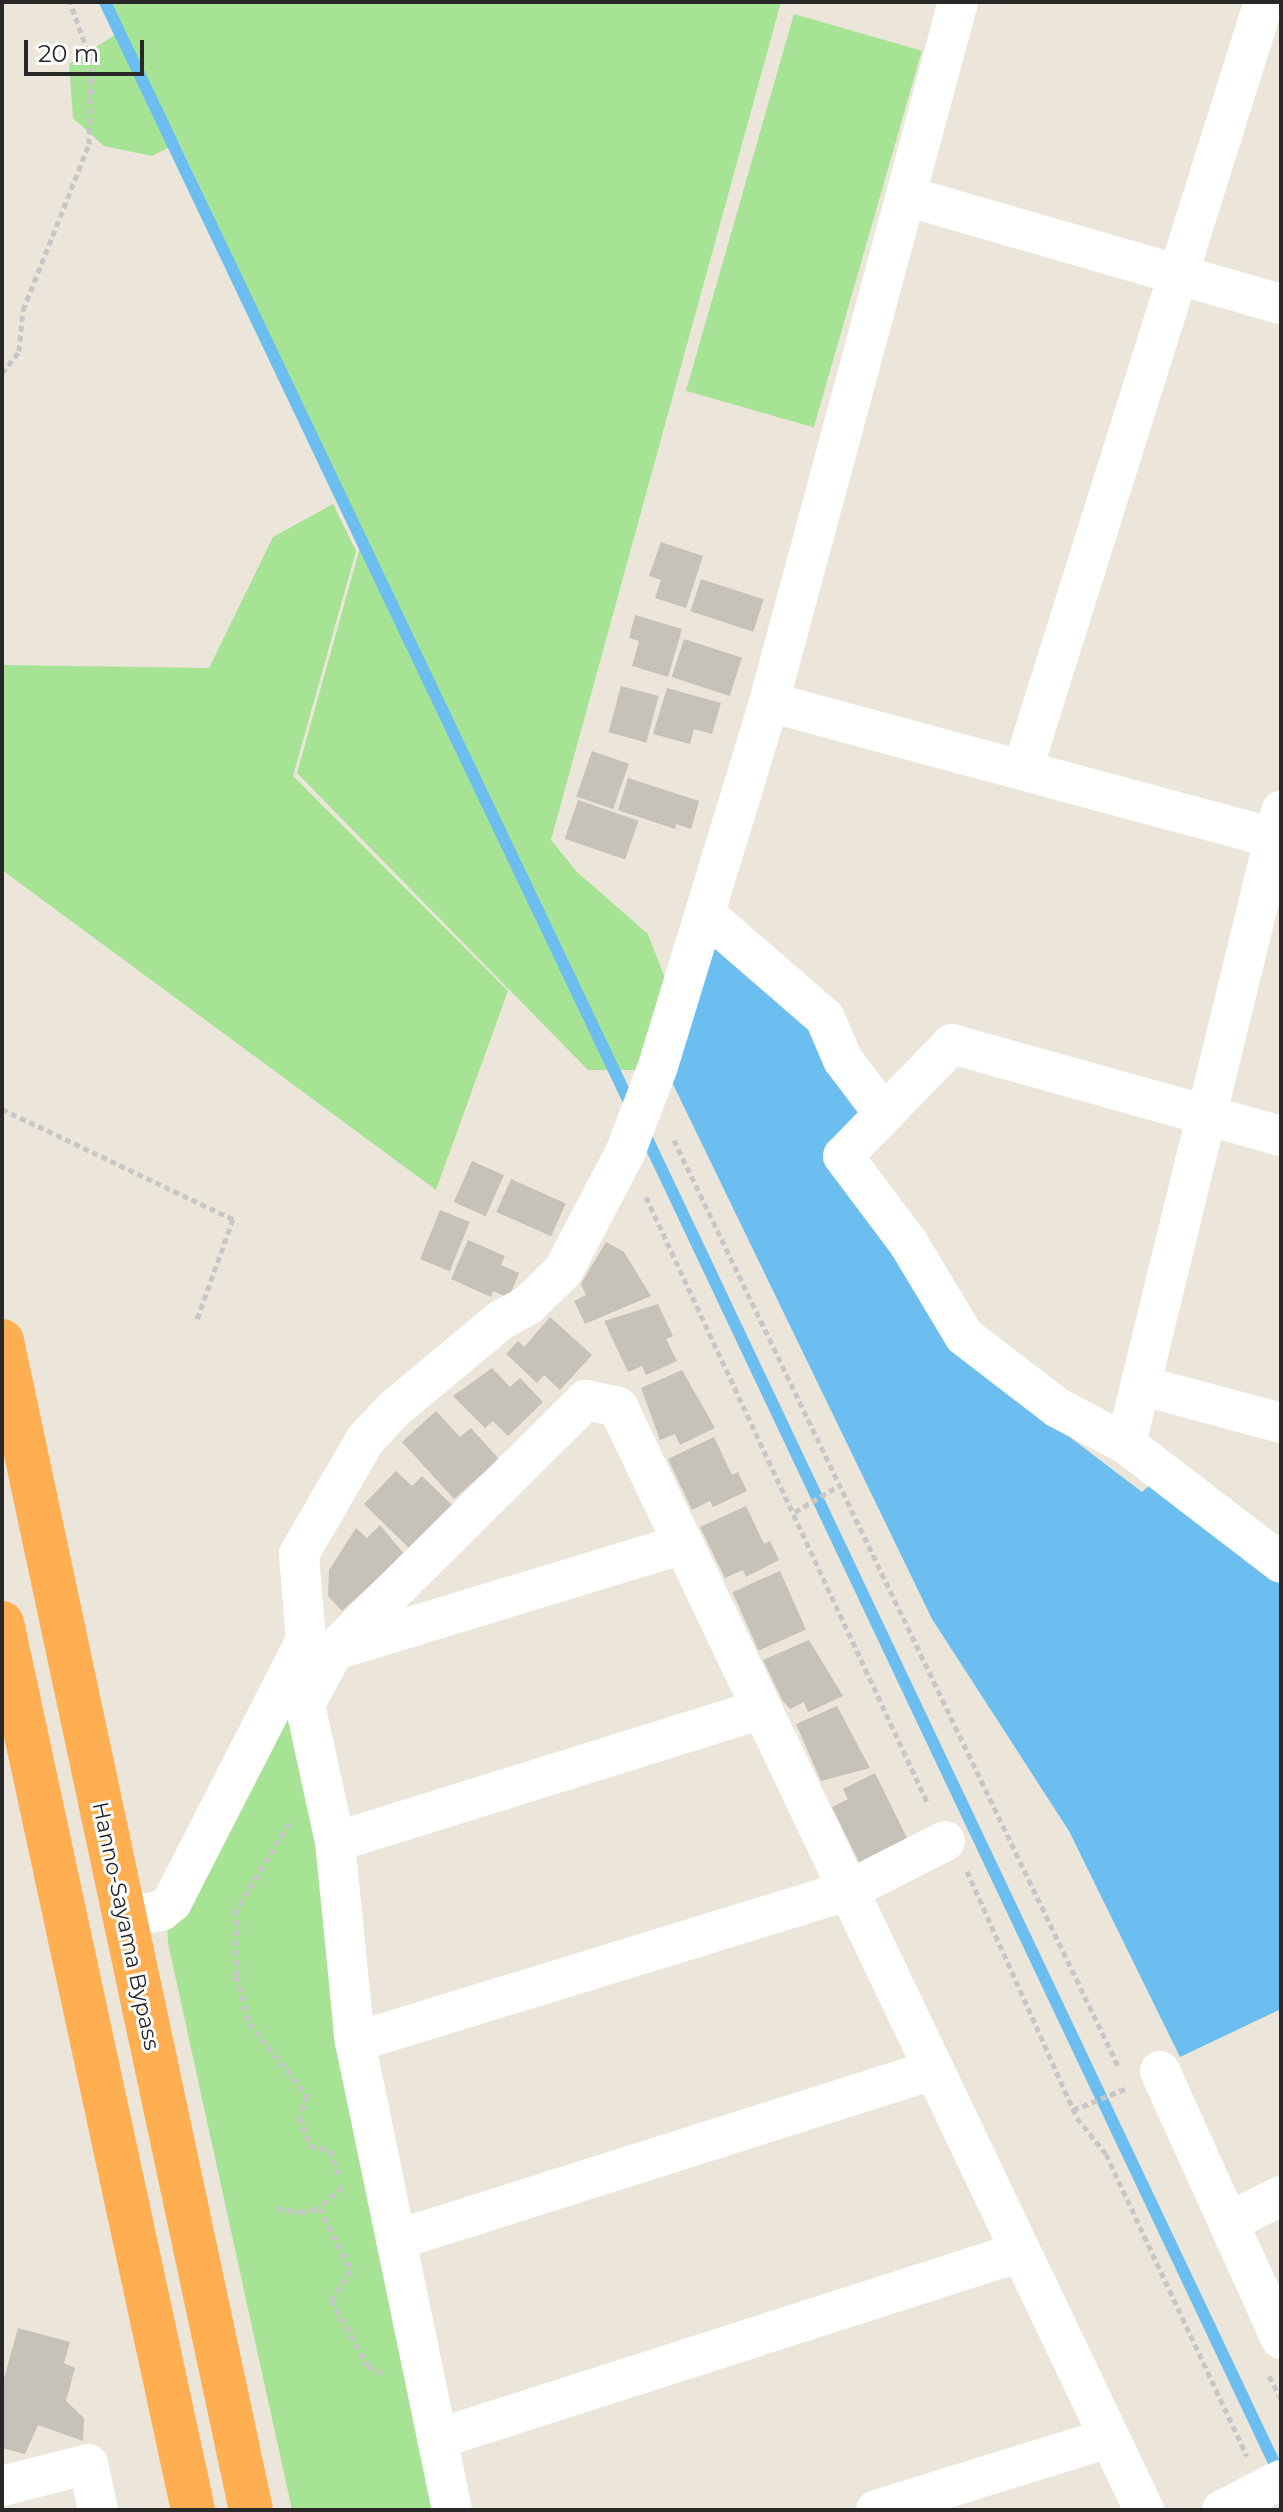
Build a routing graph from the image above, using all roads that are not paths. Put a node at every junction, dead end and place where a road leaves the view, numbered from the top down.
1 (958, 2) edge
2 (1264, 2) edge
3 (906, 196) junction
4 (1177, 273) junction
5 (1281, 304) edge
6 (769, 702) junction
7 (1023, 768) junction
8 (1278, 830) edge
9 (705, 914) junction
10 (884, 1114) junction
11 (1206, 1116) junction
12 (1281, 1136) edge
13 (2, 1341) edge
14 (1143, 1386) junction
15 (1281, 1423) edge
16 (1126, 1444) junction
17 (681, 1545) junction
18 (1281, 1563) edge
19 (2, 1623) edge
20 (334, 1650) junction
21 (760, 1710) junction
22 (332, 1827) junction
23 (945, 1841) dead end
24 (847, 1891) junction
25 (124, 1918) junction
26 (355, 2042) junction
27 (933, 2070) junction
28 (1160, 2071) dead end
29 (1281, 2196) edge
30 (1229, 2222) junction
31 (396, 2240) junction
32 (1020, 2252) junction
33 (1274, 2355) edge
34 (1109, 2438) junction
35 (437, 2439) junction
36 (1272, 2485) edge
37 (2, 2486) edge
38 (98, 2510) edge
39 (193, 2510) edge
40 (251, 2510) edge
41 (452, 2510) edge
42 (876, 2510) edge
43 (1144, 2510) edge
44 (1222, 2510) edge

1 - 3 street
2 - 4 street
3 - 4 street
3 - 6 street
4 - 5 street
4 - 7 street
6 - 7 street
6 - 9 street
7 - 8 street
8 - 11 street
9 - 10 street
9 - 25 street
10 - 11 street
10 - 16 street
11 - 12 street
11 - 14 street
13 - 25 highway, Hanno-Sayama Bypass
14 - 15 street
14 - 16 street
16 - 18 street
17 - 20 street
17 - 20 street
17 - 21 street
19 - 39 highway
20 - 22 street
21 - 22 street
21 - 24 street
22 - 26 street
23 - 24 street
24 - 26 street
24 - 27 street
25 - 40 highway, Hanno-Sayama Bypass
26 - 31 street
27 - 31 street
27 - 32 street
28 - 30 street
29 - 30 street
30 - 33 street
31 - 35 street
32 - 34 street
32 - 35 street
34 - 42 street
34 - 43 street
35 - 41 street
36 - 44 street
37 - 38 street

